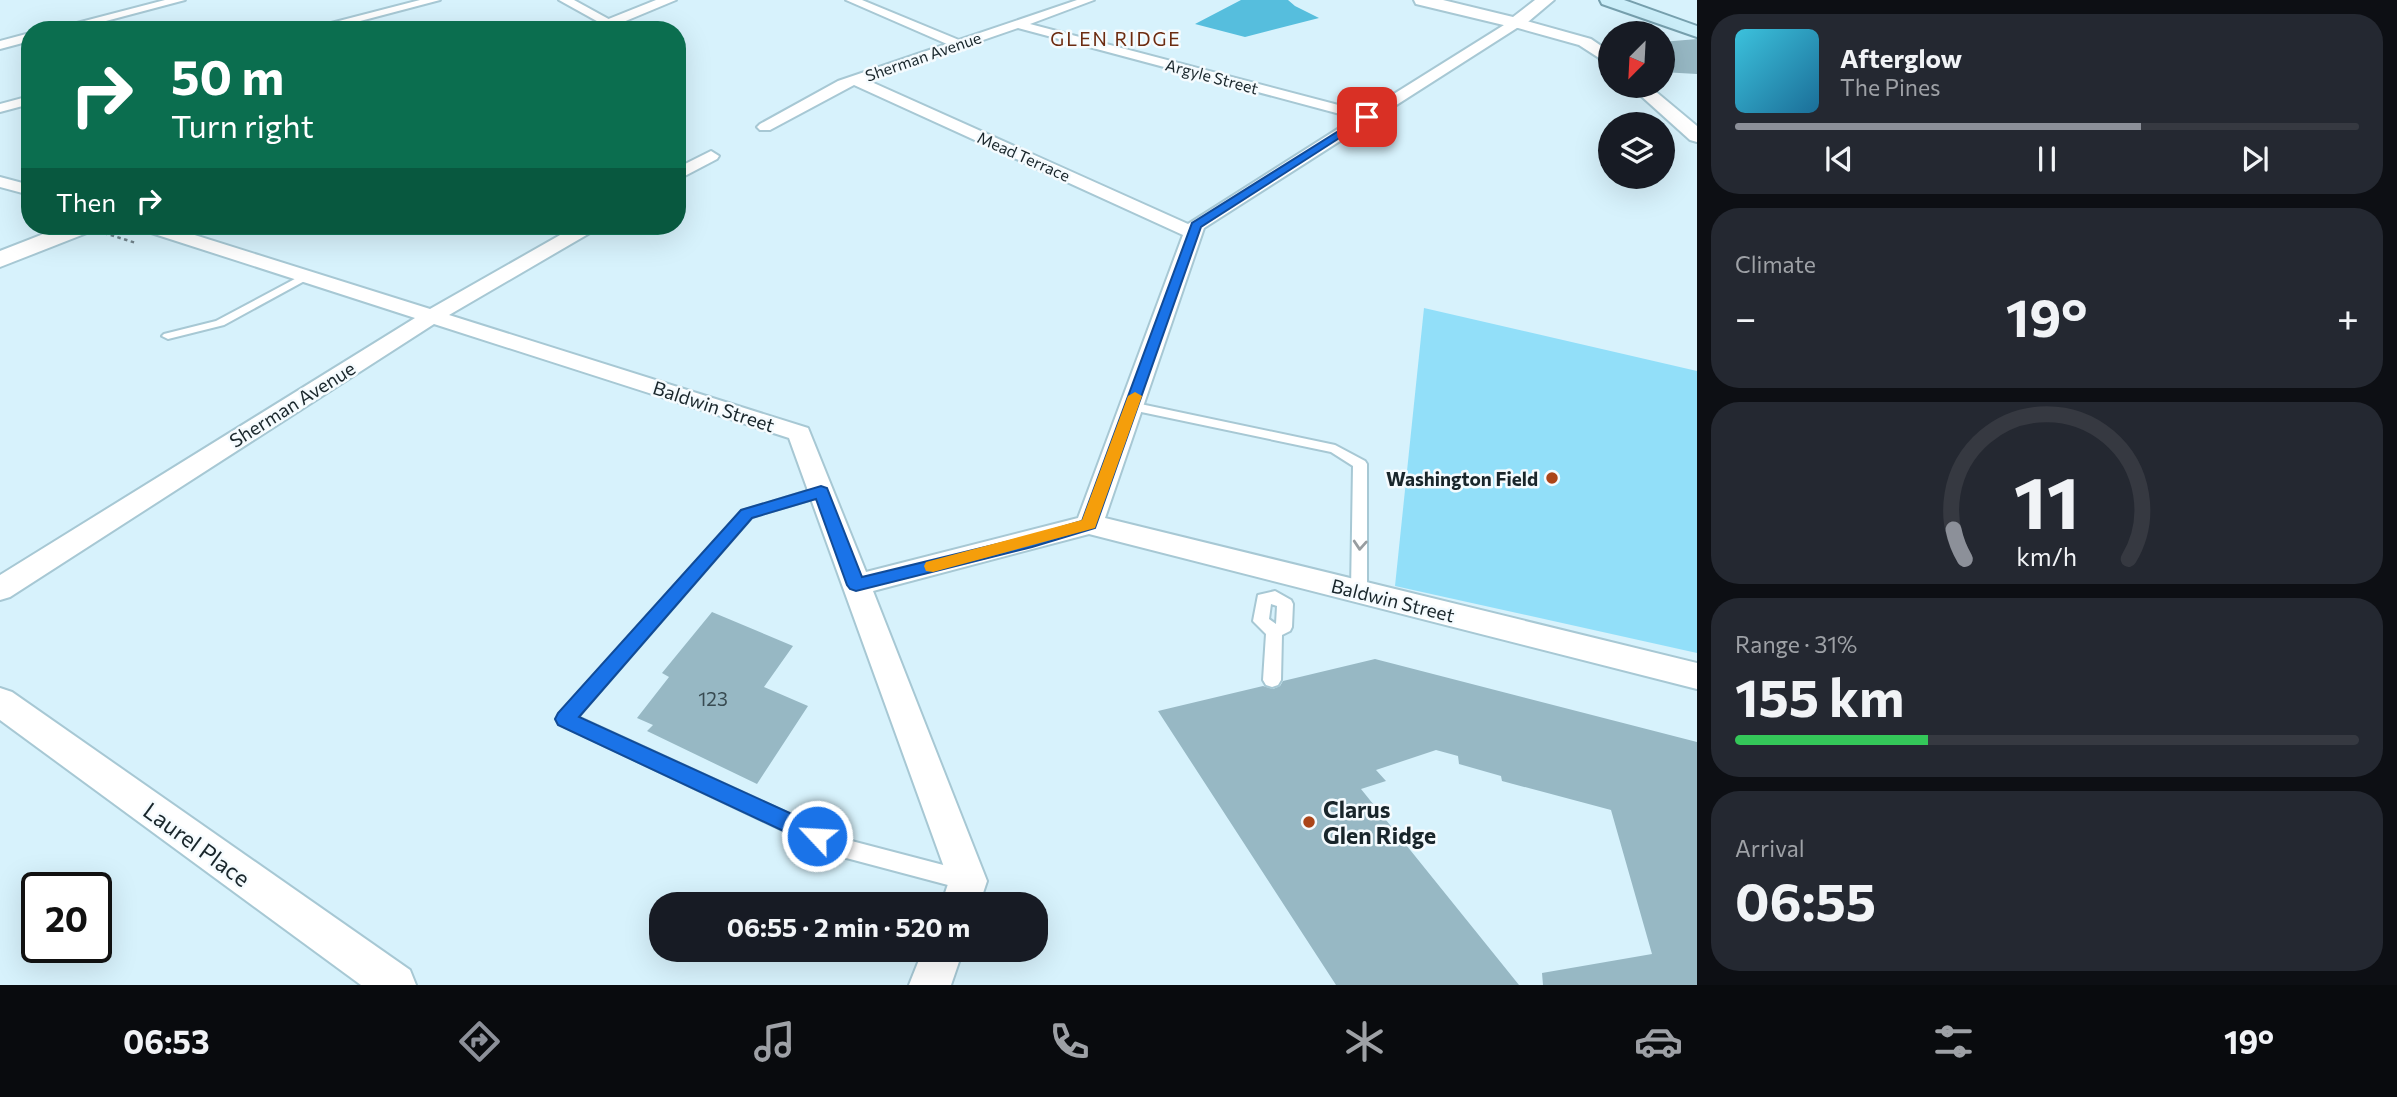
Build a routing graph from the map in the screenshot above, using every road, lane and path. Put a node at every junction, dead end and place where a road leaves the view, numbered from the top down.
1 (180, 0) edge
2 (434, 0) edge
3 (565, 0) edge
4 (852, 0) edge
5 (1088, 0) edge
6 (1422, 0) edge
7 (1546, 0) edge
8 (1608, 0) edge
9 (664, 2) edge
10 (93, 21) edge
11 (347, 21) edge
12 (613, 21) joint
13 (1517, 23) junction
14 (1016, 24) junction
15 (1697, 24) edge
16 (1676, 25) junction
17 (1697, 32) edge
18 (21, 39) edge
19 (958, 44) junction
20 (0, 45) edge
21 (1598, 51) edge
22 (855, 80) junction
23 (1653, 98) edge
24 (21, 102) edge
25 (0, 108) edge
26 (1367, 117) junction
27 (765, 127) dead end
28 (1697, 136) edge
29 (711, 156) dead end
30 (686, 170) edge
31 (0, 182) edge
32 (21, 188) edge
33 (1193, 233) junction
34 (71, 235) edge
35 (142, 235) edge
36 (573, 235) edge
37 (0, 260) edge
38 (306, 276) junction
39 (432, 316) junction
40 (168, 336) dead end
41 (1131, 406) junction
42 (821, 492) junction
43 (1089, 524) junction
44 (1275, 584) junction
45 (856, 585) junction
46 (0, 589) edge
47 (1359, 592) junction
48 (1697, 676) edge
49 (1272, 680) dead end
50 (0, 702) edge
51 (968, 881) junction
52 (964, 892) edge
53 (939, 962) edge
54 (394, 985) edge
55 (930, 985) edge

1 - 10 street
2 - 11 street
3 - 12 street
4 - 19 street
5 - 14 street, Sherman Avenue
6 - 13 main road
7 - 13 main road
8 - 16 main road
9 - 12 street
13 - 21 street
13 - 26 street
14 - 19 street, Sherman Avenue
14 - 26 street, Argyle Street
15 - 16 lane
16 - 17 main road
18 - 20 street
19 - 22 street, Sherman Avenue
22 - 27 street, Sherman Avenue
22 - 33 street, Mead Terrace
23 - 28 street
24 - 25 street
26 - 33 street
29 - 30 street
31 - 32 street
33 - 41 street
34 - 37 street
35 - 38 street, Baldwin Street
36 - 39 street, Sherman Avenue
38 - 39 street, Baldwin Street
38 - 40 lane
39 - 42 street, Baldwin Street
39 - 46 street, Sherman Avenue
41 - 43 street
41 -> 47 lane
42 - 45 street, Baldwin Street
42 - 51 lane
43 - 44 street, Baldwin Street
43 - 45 street
44 - 47 street, Baldwin Street
44 - 49 lane
45 - 51 street, Baldwin Street
47 - 48 street, Baldwin Street
50 - 54 street, Laurel Place
51 - 52 street
53 - 55 street

